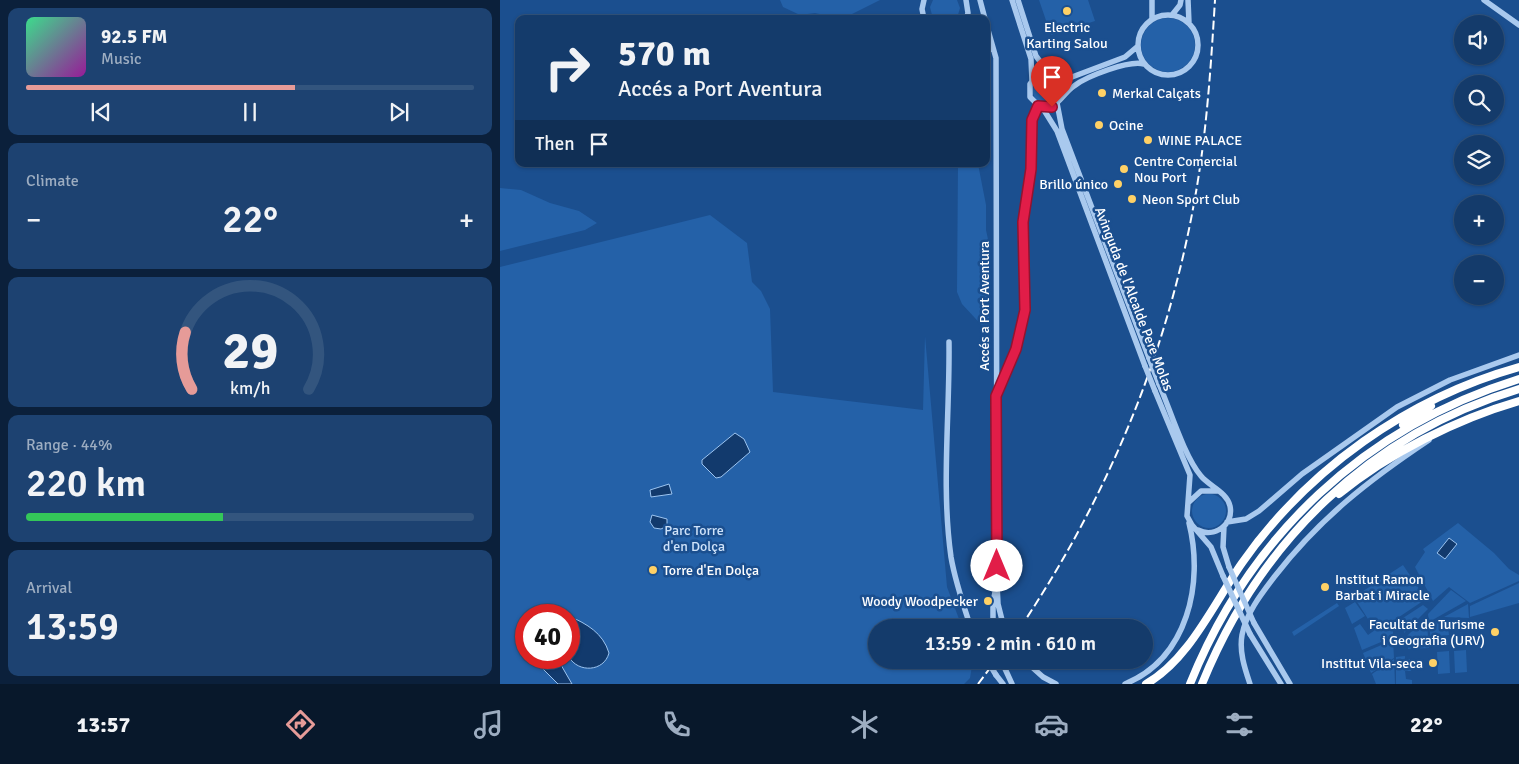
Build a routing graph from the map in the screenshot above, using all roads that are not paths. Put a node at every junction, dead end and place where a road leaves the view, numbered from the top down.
1 (924, 0) edge
2 (980, 0) edge
3 (1012, 0) edge
4 (1018, 0) edge
5 (1181, 0) edge
6 (1188, 0) edge
7 (1484, 0) edge
8 (1152, 3) edge
9 (923, 15) edge
10 (984, 15) edge
11 (1165, 15) junction
12 (1172, 15) junction
13 (1152, 19) junction
14 (1188, 23) junction
15 (1519, 26) edge
16 (990, 38) edge
17 (1138, 46) junction
18 (990, 47) edge
19 (994, 52) junction
20 (1144, 64) junction
21 (1050, 74) junction
22 (1057, 78) junction
23 (1032, 81) junction
24 (1062, 96) junction
25 (1057, 104) junction
26 (1040, 107) junction
27 (949, 342) dead end
28 (1519, 355) edge
29 (1519, 367) edge
30 (1519, 379) edge
31 (1519, 389) edge
32 (996, 396) junction
33 (1444, 396) junction
34 (1519, 401) edge
35 (1436, 435) junction
36 (1370, 451) junction
37 (1219, 492) junction
38 (1188, 504) junction
39 (1230, 509) junction
40 (1187, 516) junction
41 (1239, 520) junction
42 (1304, 521) junction
43 (1226, 524) junction
44 (1196, 529) junction
45 (997, 584) junction
46 (968, 619) edge
47 (993, 619) edge
48 (1002, 619) edge
49 (992, 669) edge
50 (1005, 669) edge
51 (1034, 669) edge
52 (1001, 684) edge
53 (1012, 684) edge
54 (1056, 684) edge
55 (1125, 684) edge
56 (1146, 684) edge
57 (1190, 684) edge
58 (1202, 684) edge
59 (1250, 684) edge
60 (1281, 684) edge
61 (1290, 684) edge

1 - 9 street
2 - 10 street
3 - 23 street
4 - 21 street
5 - 12 street
6 - 14 street
7 - 15 street
8 - 11 street
8 - 13 street
11 - 12 street
11 - 13 street
12 - 14 street
13 - 17 street
14 - 20 street
16 - 19 street, Accés a Port Aventura
17 - 20 street
17 - 22 street
18 - 19 street
19 - 32 street, Accés a Port Aventura
20 - 24 street
21 - 22 street
21 - 23 street
22 - 24 street
23 - 26 street
24 - 25 street
25 - 26 street
25 - 37 street, Avinguda de l'Alcalde Pere Molas, bridge
26 - 32 street, Accés a Port Aventura
26 - 38 street, Avinguda de l'Alcalde Pere Molas, bridge
27 - 46 street
28 - 41 street
29 - 33 highway
30 - 36 highway
31 - 42 highway
32 - 45 street, Accés a Port Aventura
33 - 36 highway
33 - 56 highway
34 - 35 highway
35 - 42 highway
35 - 59 street
36 - 57 highway
37 - 38 street
37 - 39 street
38 - 40 street
39 - 41 street
39 - 43 street
40 - 44 street
40 - 55 street
41 - 43 street
42 - 58 highway
43 - 44 street
43 - 61 street, bridge
44 - 60 street, bridge
45 - 47 street
45 - 48 street, Accés a Port Aventura
49 - 52 street, bridge
50 - 53 street
51 - 54 street

